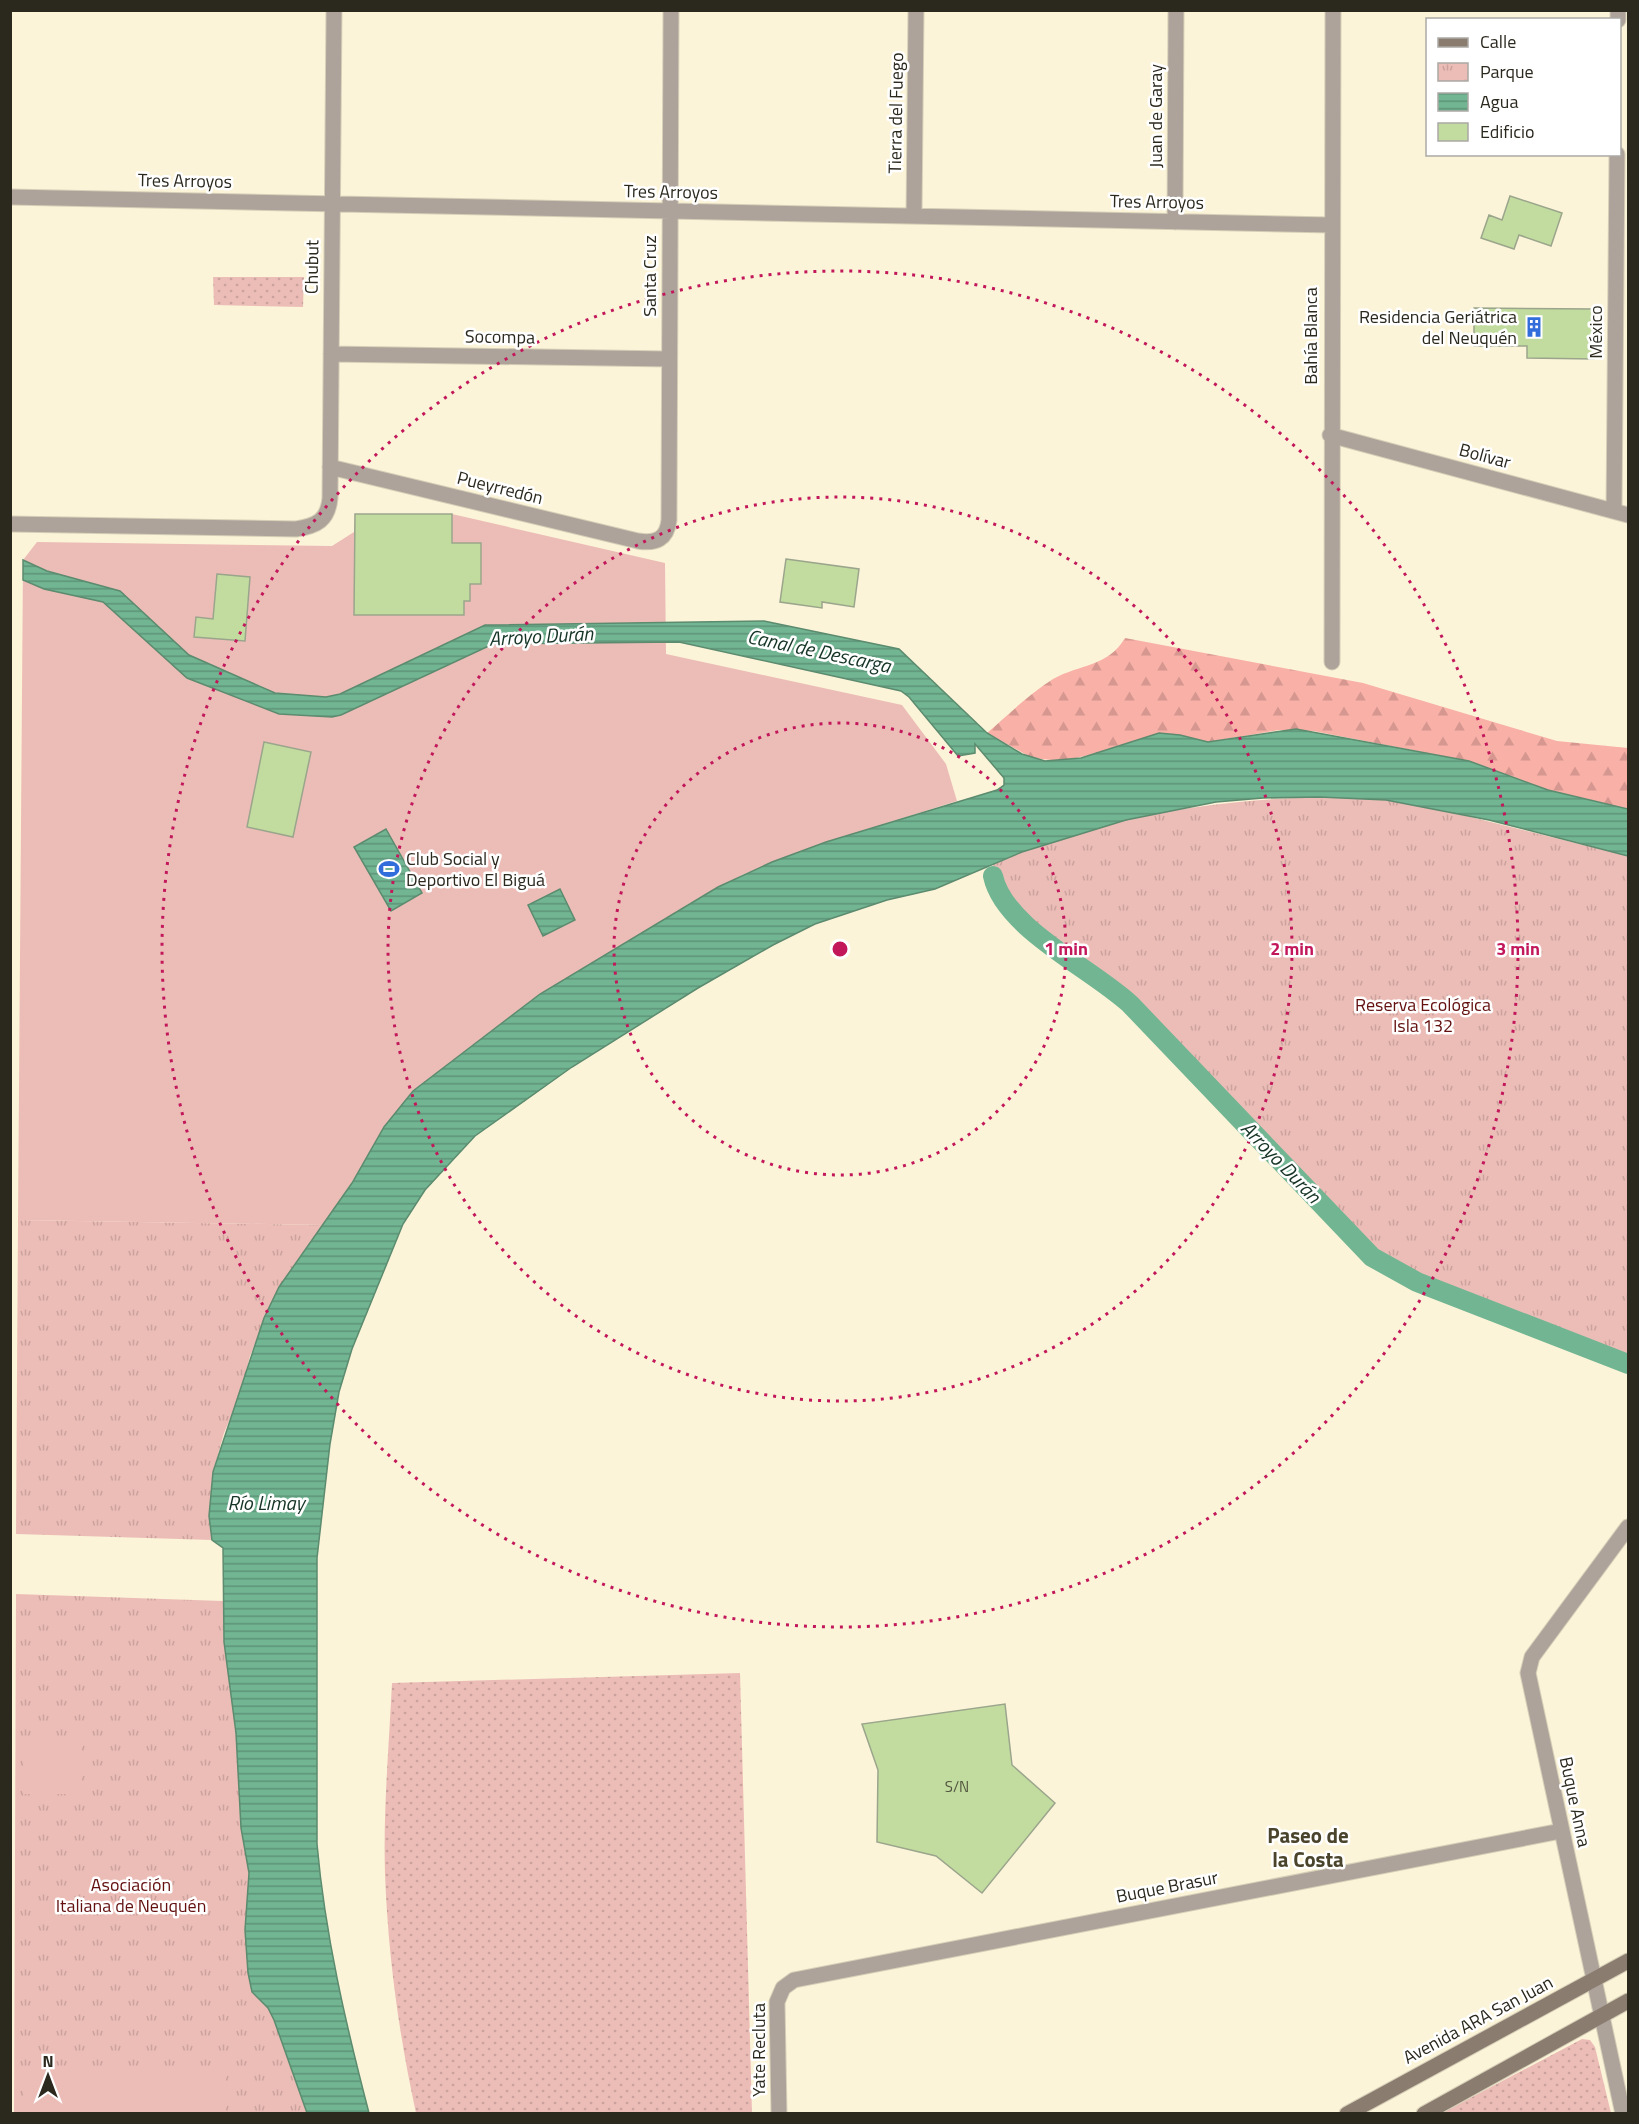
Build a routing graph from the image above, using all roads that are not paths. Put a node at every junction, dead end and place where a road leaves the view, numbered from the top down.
1 (334, 10) edge
2 (671, 10) edge
3 (916, 10) edge
4 (1176, 10) edge
5 (1333, 10) edge
6 (1617, 156) edge
7 (10, 197) edge
8 (333, 204) junction
9 (670, 211) junction
10 (914, 216) junction
11 (1175, 222) junction
12 (1331, 225) junction
13 (331, 354) junction
14 (669, 359) junction
15 (1330, 435) junction
16 (330, 467) junction
17 (1621, 513) edge
18 (10, 525) edge
19 (662, 539) joint
20 (1332, 662) dead end
21 (1629, 1527) edge
22 (1561, 1831) junction
23 (1629, 1961) edge
24 (1594, 1980) junction
25 (783, 1988) joint
26 (1629, 2001) edge
27 (1602, 2016) junction
28 (779, 2114) edge
29 (1347, 2114) edge
30 (1424, 2114) edge
31 (1623, 2114) edge

1 - 8 street, Chubut
2 - 9 street, Santa Cruz
3 - 10 street, Tierra del Fuego
4 - 11 street, Juan de Garay
5 - 12 street, Bahía Blanca
6 - 17 street, México
7 - 8 street, Tres Arroyos
8 - 9 street, Tres Arroyos
8 - 13 street, Chubut
9 - 10 street, Tres Arroyos
9 - 14 street, Santa Cruz
10 - 11 street, Tres Arroyos
11 - 12 street, Tres Arroyos
12 - 15 street, Bahía Blanca
13 - 14 street, Socompa
13 - 16 street, Chubut
14 - 19 street, Santa Cruz
15 - 17 street, Bolívar
15 - 20 street, Bahía Blanca
16 - 18 street, Chubut
16 - 19 street, Pueyrredón
21 - 22 street, Buque Anna
22 - 24 street, Buque Anna
22 - 25 street, Buque Brasur
23 - 24 main road, Avenida ARA San Juan
24 - 27 street, Buque Anna
24 - 29 main road, Avenida ARA San Juan
25 - 28 street, Yate Recluta
26 - 27 main road
27 - 30 main road
27 - 31 street, Buque Anna

